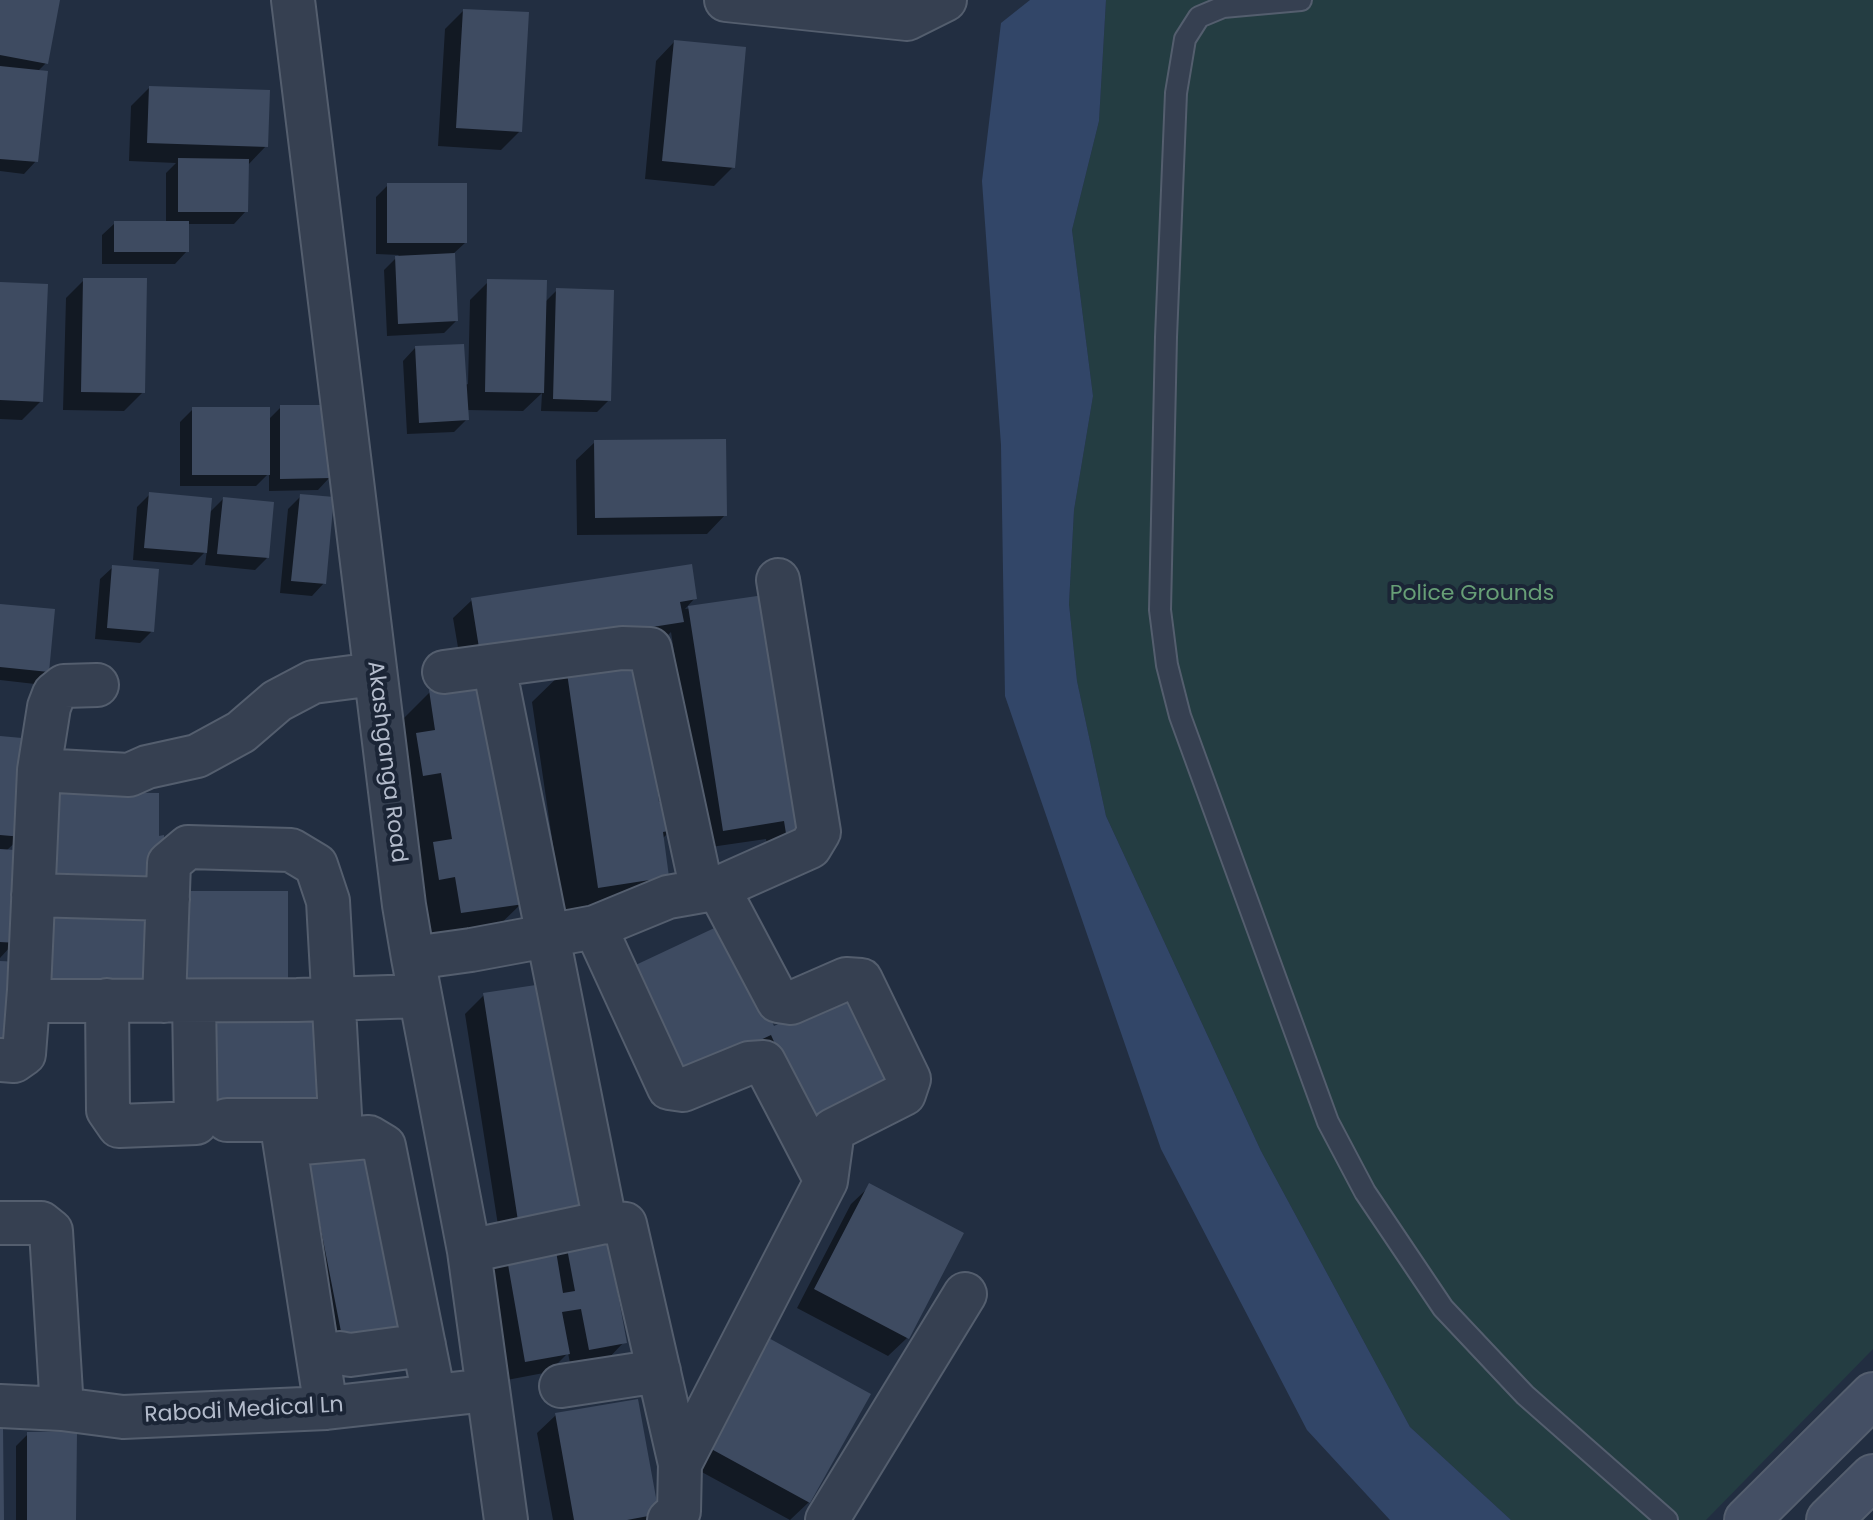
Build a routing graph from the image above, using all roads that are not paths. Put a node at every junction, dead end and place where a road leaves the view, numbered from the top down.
1 (293, 0) edge
2 (726, 0) edge
3 (945, 0) edge
4 (1301, 0) edge
5 (778, 580) dead end
6 (494, 666) junction
7 (444, 672) dead end
8 (375, 674) junction
9 (97, 685) dead end
10 (39, 770) junction
11 (18, 842) edge
12 (710, 889) junction
13 (33, 895) junction
14 (168, 899) junction
15 (595, 927) junction
16 (549, 937) junction
17 (20, 965) edge
18 (416, 977) junction
19 (333, 999) junction
20 (107, 1000) junction
21 (179, 1001) junction
22 (0, 1060) edge
23 (227, 1120) dead end
24 (283, 1132) junction
25 (826, 1181) junction
26 (605, 1222) junction
27 (0, 1223) edge
28 (469, 1251) junction
29 (965, 1294) dead end
30 (424, 1345) junction
31 (318, 1356) junction
32 (659, 1371) junction
33 (561, 1386) dead end
34 (487, 1390) junction
35 (1873, 1395) edge
36 (434, 1396) junction
37 (0, 1406) edge
38 (326, 1408) junction
39 (62, 1409) junction
40 (680, 1464) junction
41 (1873, 1477) edge
42 (506, 1520) edge
43 (669, 1520) edge
44 (827, 1520) edge
45 (1667, 1520) edge
46 (1747, 1520) edge
47 (1829, 1520) edge

1 - 8 street, Akashganga Road
2 - 3 street
4 - 45 lane
5 - 12 street
6 - 7 street
6 - 12 street
6 - 16 street
8 - 10 street
8 - 18 street, Akashganga Road
9 - 10 street
10 - 11 street
11 - 13 street
12 - 15 street
12 - 25 street
13 - 14 street
13 - 17 street
14 - 19 street
14 - 21 street
15 - 16 street
15 - 25 street
16 - 18 street
16 - 26 street
17 - 20 street
17 - 22 street
18 - 19 street
18 - 28 street, Akashganga Road
19 - 21 street
19 - 24 street
20 - 21 street
20 - 21 street
23 - 24 street
24 - 30 street
24 - 31 street
25 - 40 street
26 - 28 street
26 - 32 street
27 - 39 street
28 - 34 street, Akashganga Road
29 - 44 street
30 - 31 street
30 - 36 street
31 - 38 street
32 - 33 street
32 - 40 street
34 - 36 street, Rabodi Medical Ln
34 - 42 street, Akashganga Road
35 - 46 main road
36 - 38 street, Rabodi Medical Ln
37 - 39 street, Rabodi Medical Ln
38 - 39 street, Rabodi Medical Ln
40 - 43 street
41 - 47 main road

